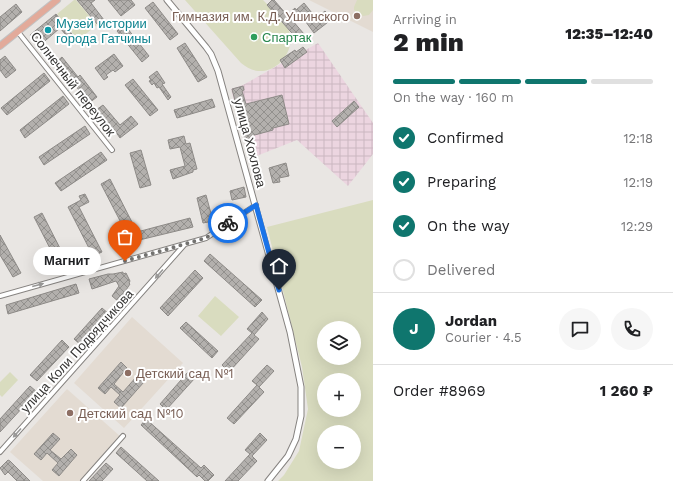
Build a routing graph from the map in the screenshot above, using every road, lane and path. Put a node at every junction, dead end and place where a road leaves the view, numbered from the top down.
1 (57, 0) edge
2 (167, 0) edge
3 (18, 32) junction
4 (0, 46) edge
5 (112, 150) dead end
6 (256, 205) junction
7 (185, 244) junction
8 (167, 249) junction
9 (172, 259) junction
10 (0, 296) edge
11 (123, 436) dead end
12 (0, 452) edge
13 (83, 481) edge
14 (268, 481) edge

1 - 3 main road
2 - 6 street, улица Хохлова
3 - 4 main road
3 - 5 street, Солнечный переулок
6 - 7 street, улица Хохлова
6 - 14 street
7 - 8 street, улица Хохлова
7 - 9 street, улица Коли Подрядчикова
8 - 9 street
10 -> 8 street, улица Хохлова
9 -> 12 street, улица Коли Подрядчикова
11 - 13 street

